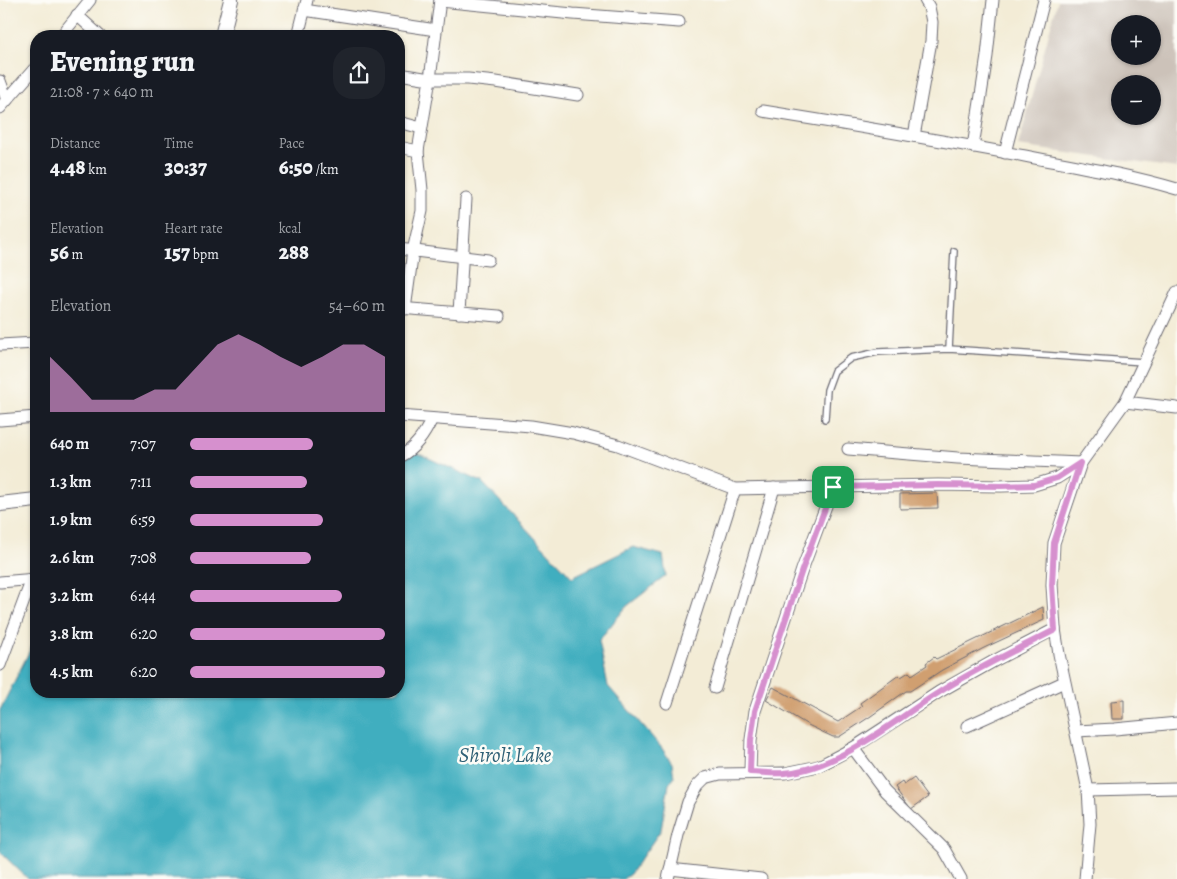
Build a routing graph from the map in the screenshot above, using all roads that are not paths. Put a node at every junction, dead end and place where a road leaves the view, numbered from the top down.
1 (90, 0) edge
2 (231, 0) edge
3 (925, 0) edge
4 (993, 0) edge
5 (1044, 0) edge
6 (440, 1) edge
7 (306, 5) edge
8 (78, 15) junction
9 (679, 22) dead end
10 (66, 30) edge
11 (94, 30) edge
12 (224, 30) edge
13 (300, 30) edge
14 (436, 30) junction
15 (30, 74) edge
16 (405, 75) edge
17 (430, 79) junction
18 (0, 81) edge
19 (578, 95) dead end
20 (4, 104) edge
21 (763, 111) dead end
22 (405, 124) edge
23 (421, 128) junction
24 (914, 136) junction
25 (973, 147) junction
26 (405, 149) edge
27 (418, 152) junction
28 (1006, 153) junction
29 (1177, 189) edge
30 (466, 199) dead end
31 (405, 249) edge
32 (413, 250) junction
33 (954, 252) dead end
34 (463, 256) junction
35 (488, 260) dead end
36 (405, 292) edge
37 (1177, 292) edge
38 (405, 308) edge
39 (459, 313) junction
40 (499, 316) dead end
41 (30, 343) edge
42 (0, 344) edge
43 (949, 349) junction
44 (1144, 362) junction
45 (1125, 402) junction
46 (1177, 408) edge
47 (405, 417) edge
48 (30, 418) edge
49 (432, 419) junction
50 (825, 419) dead end
51 (0, 420) edge
52 (848, 449) dead end
53 (405, 453) edge
54 (1080, 463) junction
55 (833, 487) junction
56 (774, 488) junction
57 (735, 489) junction
58 (30, 501) edge
59 (0, 504) edge
60 (30, 579) edge
61 (0, 582) edge
62 (30, 589) edge
63 (1055, 630) junction
64 (0, 666) edge
65 (1064, 682) junction
66 (715, 688) dead end
67 (667, 703) dead end
68 (1177, 723) edge
69 (967, 726) dead end
70 (1076, 731) junction
71 (853, 748) junction
72 (750, 772) junction
73 (1177, 788) edge
74 (1088, 790) junction
75 (669, 874) edge
76 (761, 879) edge
77 (962, 879) edge
78 (1085, 879) edge

1 - 8 street
2 - 12 street
3 - 24 street
4 - 25 street
5 - 28 street
6 - 9 street
6 - 14 street
7 - 13 street
7 - 14 street
8 - 10 street
8 - 11 street
14 - 17 street
15 - 20 street
16 - 17 street
17 - 19 street
17 - 23 street
18 - 20 street
21 - 24 street
22 - 23 street
23 - 27 street
24 - 25 street
25 - 28 street
26 - 27 street
27 - 32 street
28 - 29 street
30 - 34 street
31 - 32 street
32 - 34 street
32 - 36 street
33 - 43 lane
34 - 35 street
34 - 39 street
37 - 44 street
38 - 39 street
39 - 40 street
41 - 42 street
43 - 44 lane
43 - 50 lane
44 - 45 street
45 - 46 street
45 - 54 street
47 - 49 street
48 - 51 street
49 - 53 street
49 - 57 street
52 - 54 street
54 - 55 street
54 - 63 street
55 - 56 street
55 - 72 street
56 - 57 street
56 - 66 street
57 - 67 street
58 - 59 street
60 - 61 street
62 - 64 street
63 - 65 street
63 - 71 street
65 - 69 street
65 - 70 street
68 - 70 street
70 - 74 street
71 - 72 street
71 - 77 street
72 - 75 street
73 - 74 street
74 - 78 street
75 - 76 street

